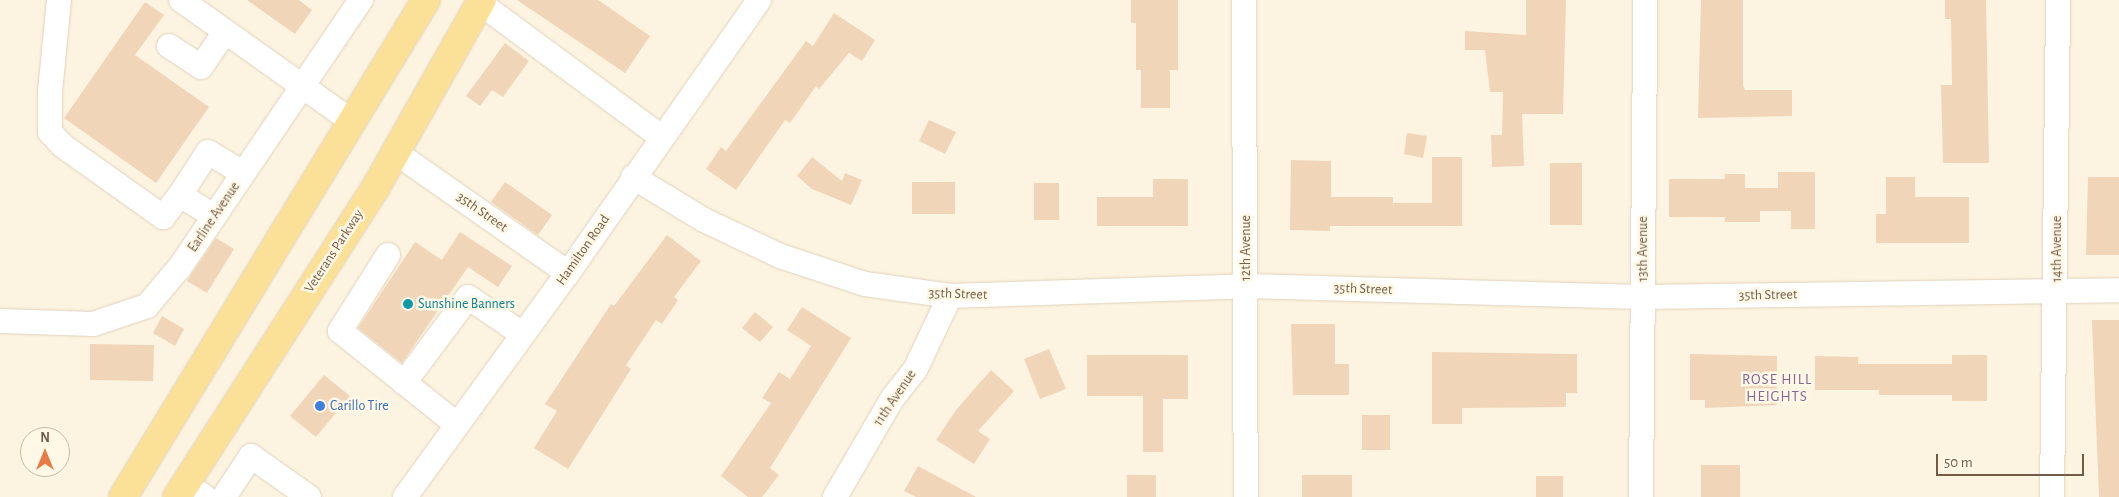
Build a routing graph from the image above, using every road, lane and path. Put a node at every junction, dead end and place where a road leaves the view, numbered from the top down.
1 (58, 0) edge
2 (181, 0) edge
3 (361, 0) edge
4 (426, 0) edge
5 (759, 0) edge
6 (1244, 0) edge
7 (1645, 0) edge
8 (2058, 0) edge
9 (481, 2) edge
10 (226, 32) junction
11 (169, 46) dead end
12 (301, 87) junction
13 (351, 121) junction
14 (661, 137) junction
15 (395, 152) junction
16 (243, 173) junction
17 (633, 177) junction
18 (180, 196) junction
19 (214, 216) junction
20 (388, 255) dead end
21 (568, 273) junction
22 (1246, 286) junction
23 (2056, 290) junction
24 (2119, 290) edge
25 (950, 296) junction
26 (1643, 297) junction
27 (0, 321) edge
28 (522, 334) junction
29 (404, 383) junction
30 (456, 424) junction
31 (189, 493) edge
32 (123, 497) edge
33 (224, 497) edge
34 (309, 497) edge
35 (405, 497) edge
36 (835, 497) edge
37 (1246, 497) edge
38 (1641, 497) edge
39 (2052, 497) edge

1 - 18 street
2 - 10 street
3 - 12 street, Earline Avenue
4 - 13 main road
5 - 14 street, Hamilton Road
6 - 22 street, 12th Avenue
7 - 26 street, 13th Avenue
8 - 23 street, 14th Avenue
9 - 14 street
9 - 15 main road, Veterans Parkway
10 - 11 street
10 - 12 street
12 - 13 street
12 - 16 street, Earline Avenue
13 - 32 main road
14 - 17 street, Hamilton Road
15 - 21 street, 35th Street
15 - 31 main road, Veterans Parkway
16 - 18 street
16 - 19 street, Earline Avenue
17 - 21 street, Hamilton Road
17 - 25 street, 35th Street
18 - 19 street
19 - 27 street, Earline Avenue
20 - 29 street
21 - 28 street, Hamilton Road
22 - 25 street, 35th Street
22 - 26 street, 35th Street
22 - 37 street, 12th Avenue
23 - 24 street, 35th Street
23 - 26 street, 35th Street
23 - 39 street, 14th Avenue
25 - 36 street, 11th Avenue
26 - 38 street, 13th Avenue
28 - 29 street
28 - 30 street, Hamilton Road
29 - 30 street
30 - 35 street, Hamilton Road
33 - 34 street

